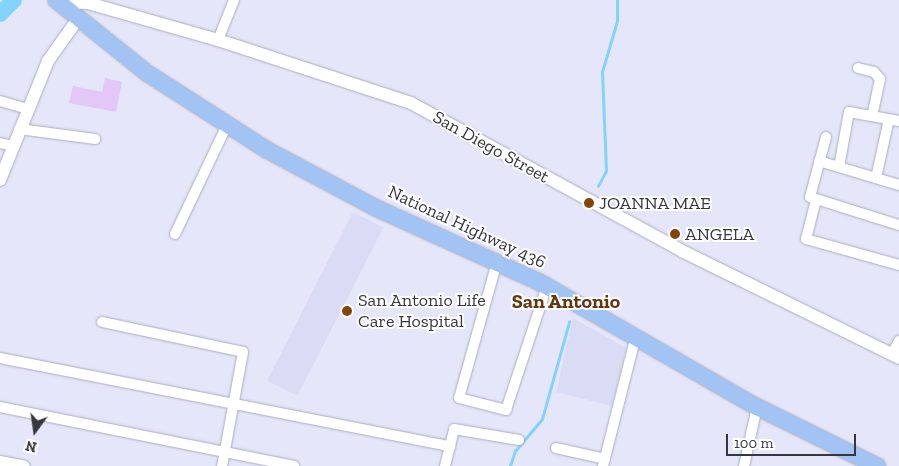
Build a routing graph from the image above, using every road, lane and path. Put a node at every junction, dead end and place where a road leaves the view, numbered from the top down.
1 (234, 0) edge
2 (57, 1) edge
3 (77, 20) junction
4 (218, 40) junction
5 (858, 68) dead end
6 (0, 101) edge
7 (28, 109) junction
8 (872, 116) junction
9 (894, 120) edge
10 (227, 125) junction
11 (19, 129) junction
12 (826, 137) dead end
13 (95, 139) dead end
14 (6, 144) edge
15 (819, 161) junction
16 (839, 167) junction
17 (876, 178) junction
18 (0, 180) edge
19 (899, 185) edge
20 (816, 200) junction
21 (899, 225) edge
22 (175, 234) dead end
23 (497, 262) junction
24 (899, 265) edge
25 (547, 286) junction
26 (102, 322) dead end
27 (636, 336) junction
28 (899, 341) edge
29 (896, 356) edge
30 (0, 358) edge
31 (234, 404) junction
32 (0, 407) edge
33 (757, 407) junction
34 (518, 440) dead end
35 (450, 446) junction
36 (556, 448) dead end
37 (224, 452) junction
38 (0, 461) edge
39 (604, 462) edge
40 (872, 465) edge
41 (25, 466) edge
42 (222, 466) edge
43 (294, 466) edge
44 (445, 466) edge
45 (744, 466) edge

1 - 4 street
2 - 3 main road, National Highway 436
2 - 4 street, San Diego Street
3 - 7 street
3 - 10 main road, National Highway 436
4 - 29 street, San Diego Street
5 - 8 street
6 - 7 street
7 - 11 street
8 - 9 street
8 - 16 street
9 - 17 street
10 - 22 street
10 - 23 main road, National Highway 436
11 - 13 street
11 - 14 street
12 - 15 street
14 - 18 street
15 - 16 street
15 - 20 street
16 - 17 street
17 - 19 street
20 - 21 street
20 - 24 street
23 - 25 main road, National Highway 436
23 - 25 street
25 - 27 main road, National Highway 436
26 - 31 street
27 - 33 main road, National Highway 436
27 - 39 street
28 - 29 street
30 - 31 street
31 - 35 street
31 - 37 street
32 - 37 street
33 - 40 main road, National Highway 436
33 - 45 street
34 - 35 street
35 - 44 street
36 - 39 street
37 - 42 street
37 - 43 street
38 - 41 street

